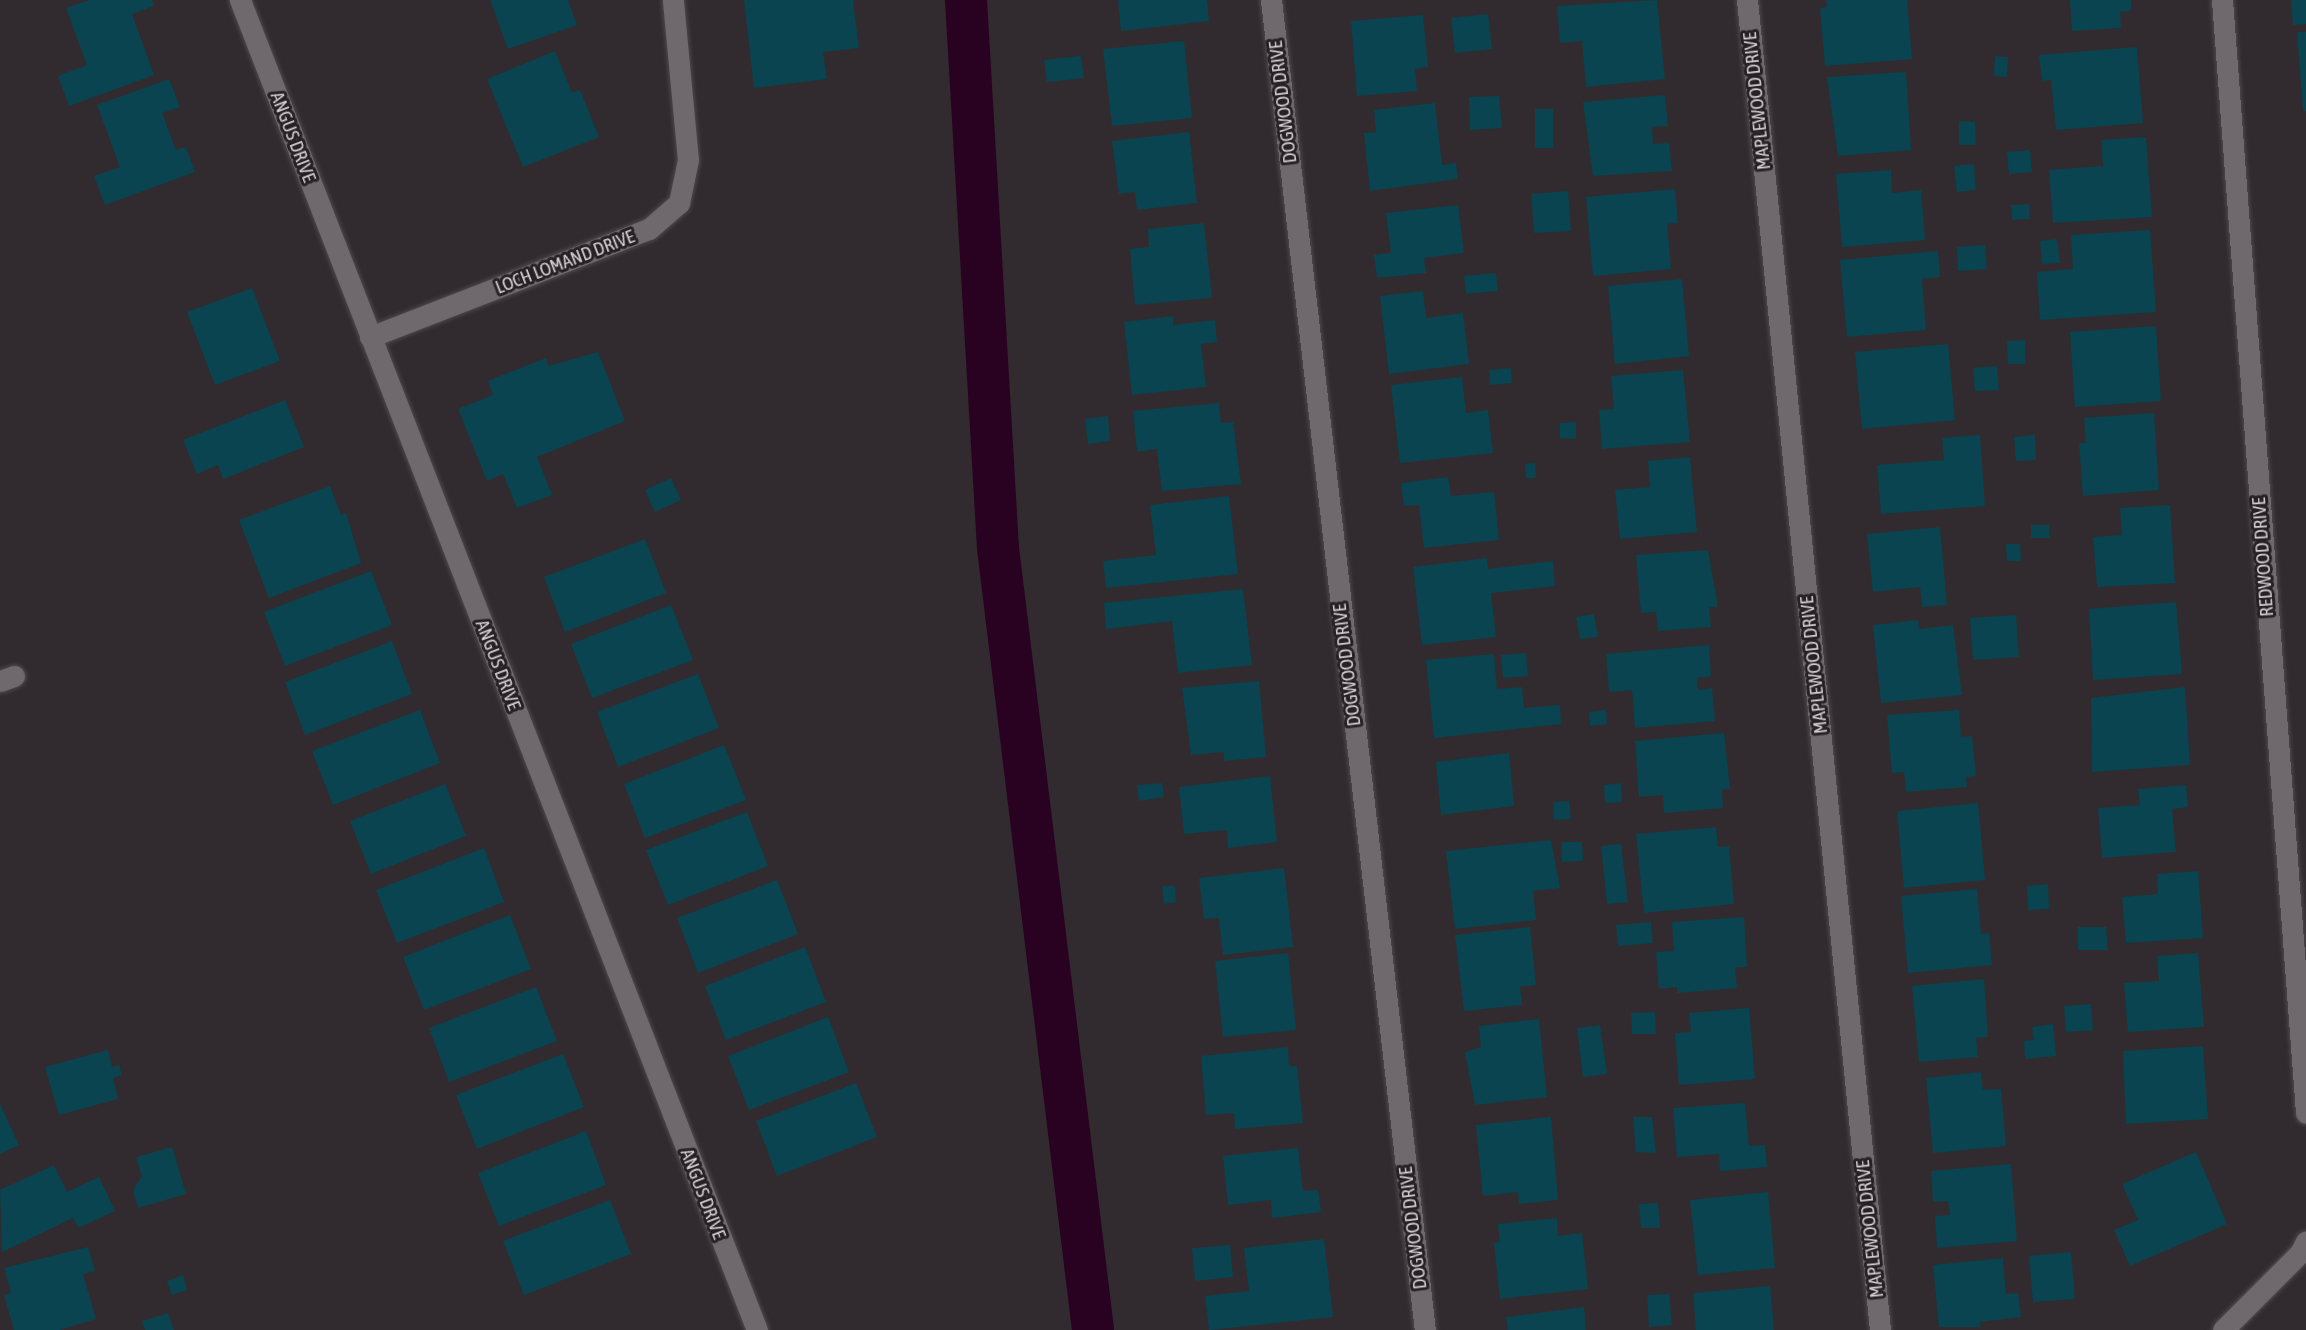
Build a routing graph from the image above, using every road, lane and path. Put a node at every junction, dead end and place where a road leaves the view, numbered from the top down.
1 (240, 0) edge
2 (673, 0) edge
3 (1271, 0) edge
4 (1747, 0) edge
5 (2222, 0) edge
6 (370, 337) junction
7 (2306, 1114) edge
8 (2304, 1255) edge
9 (757, 1330) edge
10 (1425, 1330) edge
11 (1880, 1330) edge
12 (2222, 1330) edge

1 - 6 street, ANGUS DRIVE
2 - 6 street, LOCH LOMAND DRIVE
3 - 10 street, DOGWOOD DRIVE
4 - 11 street, MAPLEWOOD DRIVE
5 - 7 street, REDWOOD DRIVE
6 - 9 street, ANGUS DRIVE
8 - 12 street

